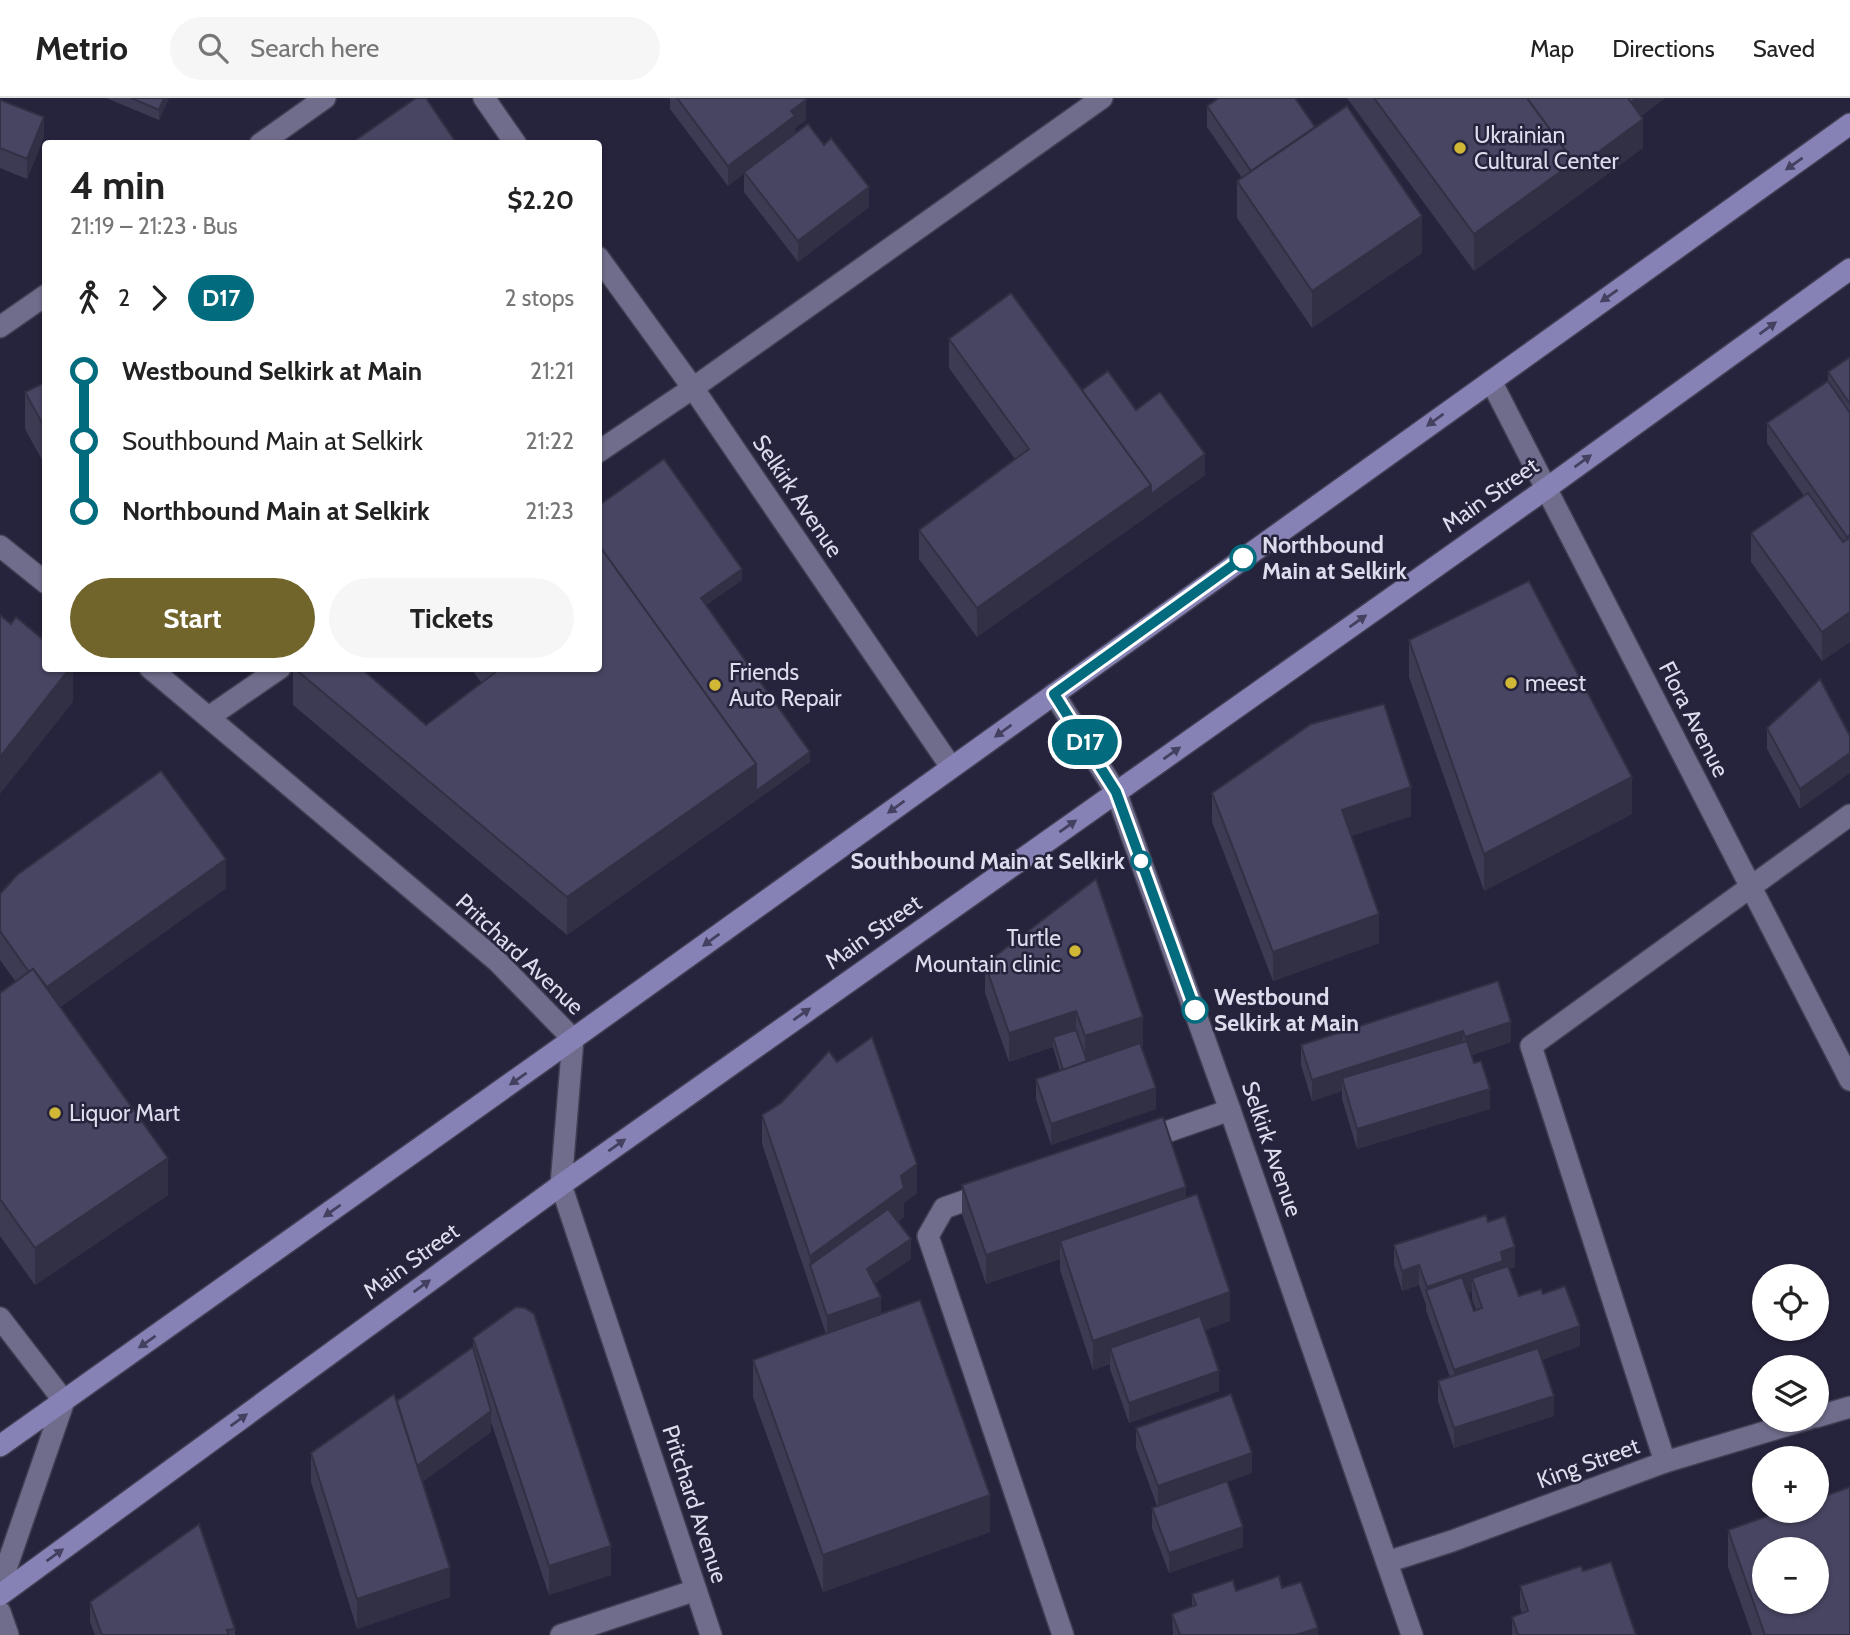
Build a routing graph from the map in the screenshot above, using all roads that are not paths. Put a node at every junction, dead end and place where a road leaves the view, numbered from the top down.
1 (325, 98) edge
2 (484, 98) edge
3 (1102, 98) edge
4 (1850, 124) edge
5 (266, 140) edge
6 (513, 140) edge
7 (602, 263) edge
8 (1850, 269) edge
9 (42, 298) edge
10 (0, 327) edge
11 (1491, 380) junction
12 (693, 388) junction
13 (602, 449) edge
14 (1547, 488) junction
15 (0, 546) edge
16 (42, 580) edge
17 (155, 672) edge
18 (274, 672) edge
19 (1054, 694) junction
20 (209, 717) junction
21 (951, 767) junction
22 (1116, 792) junction
23 (1850, 816) edge
24 (1749, 888) junction
25 (573, 1039) junction
26 (1850, 1080) edge
27 (1230, 1110) junction
28 (1127, 1145) edge
29 (561, 1185) junction
30 (1009, 1185) edge
31 (0, 1318) edge
32 (64, 1401) junction
33 (1850, 1407) edge
34 (1829, 1413) edge
35 (1765, 1432) edge
36 (0, 1447) edge
37 (1665, 1462) junction
38 (1387, 1562) junction
39 (0, 1586) edge
40 (696, 1590) junction
41 (0, 1595) edge
42 (0, 1612) edge
43 (8, 1635) edge
44 (561, 1635) edge
45 (711, 1635) edge
46 (1063, 1635) edge
47 (1412, 1635) edge

1 - 5 street
2 - 6 street
3 - 12 street
4 -> 11 main road
7 - 12 street, Selkirk Avenue
14 -> 8 main road, Main Street
9 - 10 street
11 - 14 street, Flora Avenue
11 -> 19 main road
12 - 13 street
12 - 21 street, Selkirk Avenue
22 -> 14 main road, Main Street
14 - 24 street, Flora Avenue
15 - 16 street
17 - 20 street, Pritchard Avenue
18 - 20 street
19 -> 21 main road
19 - 22 street, Selkirk Avenue
20 - 25 street, Pritchard Avenue
21 -> 25 main road
22 - 27 street, Selkirk Avenue
29 -> 22 main road, Main Street
23 - 24 street
24 - 26 street, Flora Avenue
24 - 37 street
25 - 29 street, Pritchard Avenue
25 -> 32 main road
27 - 28 street
27 - 38 street, Selkirk Avenue
29 - 40 street, Pritchard Avenue
41 -> 29 main road, Main Street
30 - 46 street
31 - 32 street
32 - 36 main road
32 - 39 street
33 - 34 street
35 - 37 street, King Street
37 - 38 street, King Street
38 - 47 street, Selkirk Avenue
40 - 44 street
40 - 45 street, Pritchard Avenue
42 - 43 street

